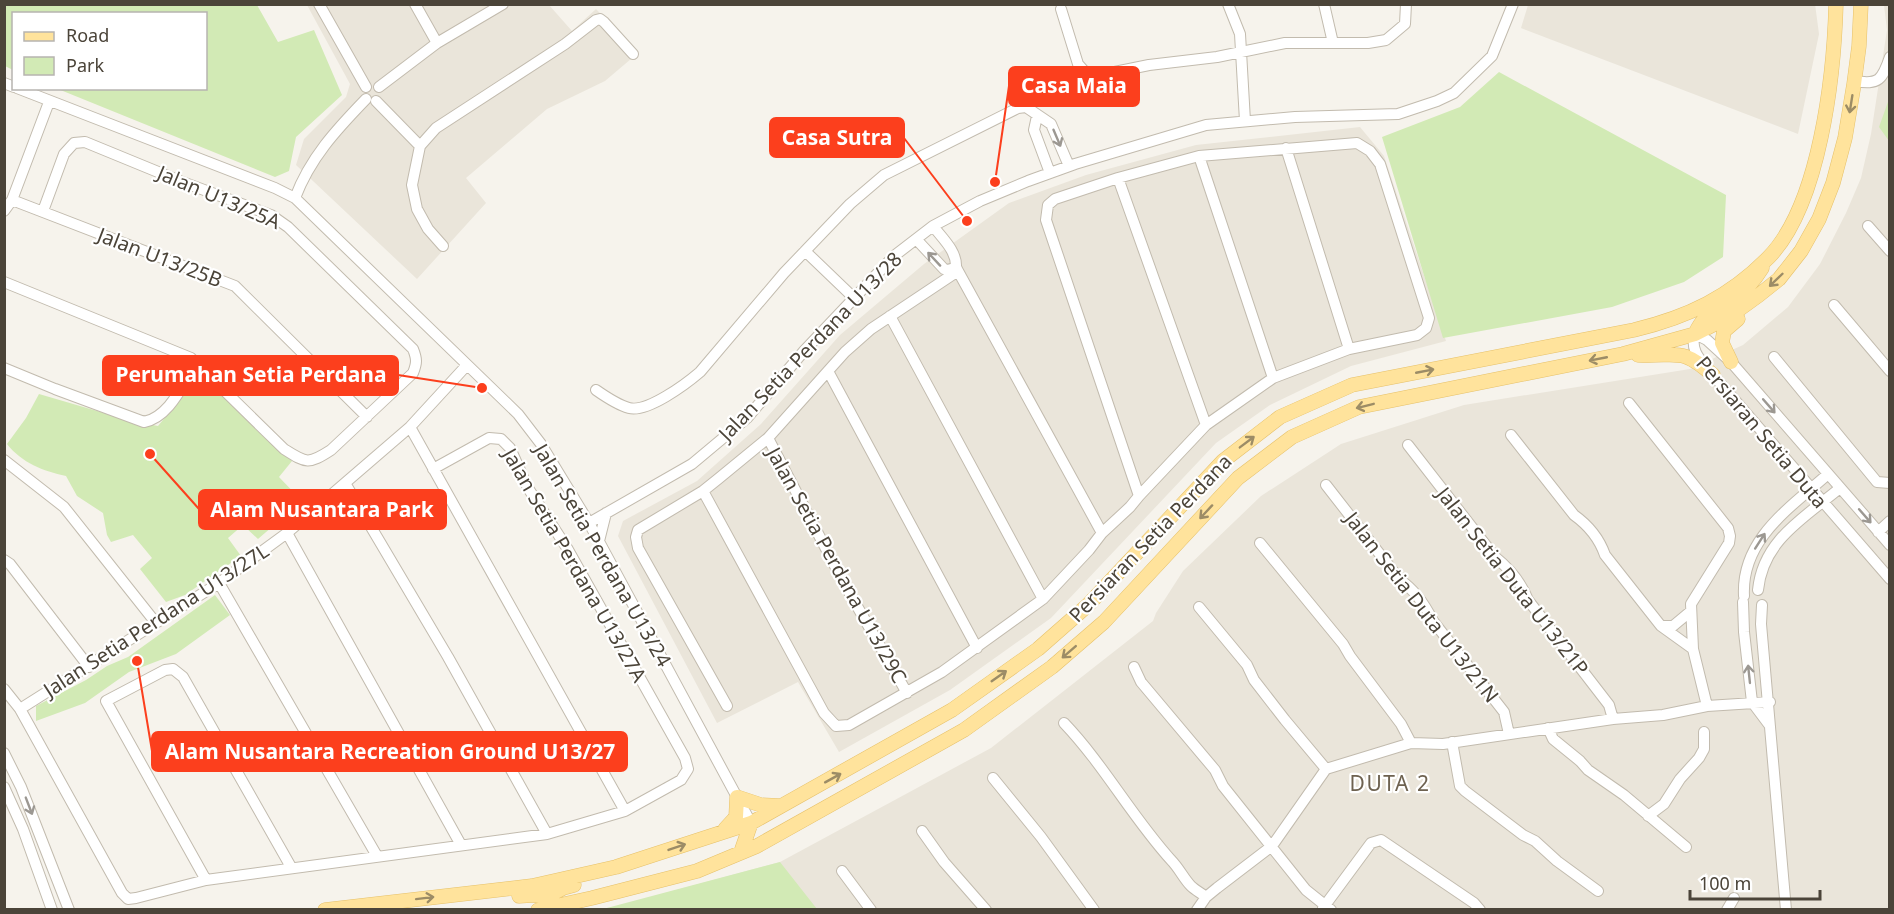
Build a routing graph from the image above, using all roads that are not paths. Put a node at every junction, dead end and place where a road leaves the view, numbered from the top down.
1 (319, 4) edge
2 (415, 4) edge
3 (503, 4) edge
4 (1228, 4) edge
5 (1324, 4) edge
6 (1406, 4) edge
7 (1513, 4) edge
8 (1836, 4) edge
9 (1861, 4) edge
10 (1061, 9) dead end
11 (437, 43) junction
12 (1333, 43) junction
13 (1242, 51) junction
14 (633, 54) dead end
15 (1890, 57) edge
16 (1855, 81) junction
17 (366, 87) junction
18 (379, 87) junction
19 (19, 90) edge
20 (20, 90) edge
21 (371, 100) junction
22 (49, 102) junction
23 (69, 110) junction
24 (1037, 116) junction
25 (42, 119) junction
26 (1245, 121) junction
27 (420, 146) junction
28 (1286, 148) junction
29 (1199, 156) junction
30 (1069, 166) junction
31 (1050, 173) junction
32 (1118, 178) junction
33 (300, 183) junction
34 (275, 188) junction
35 (295, 198) junction
36 (12, 200) junction
37 (4, 211) edge
38 (43, 211) junction
39 (313, 214) junction
40 (933, 226) junction
41 (1868, 226) dead end
42 (916, 238) junction
43 (443, 246) dead end
44 (806, 251) junction
45 (1890, 251) edge
46 (1769, 257) junction
47 (957, 269) junction
48 (4, 282) edge
49 (1759, 295) junction
50 (854, 298) junction
51 (1834, 305) dead end
52 (890, 316) junction
53 (1695, 334) junction
54 (1585, 340) junction
55 (1349, 349) junction
56 (1623, 354) junction
57 (1774, 357) dead end
58 (1731, 362) junction
59 (197, 363) junction
60 (467, 364) junction
61 (4, 368) edge
62 (828, 371) junction
63 (1890, 371) edge
64 (1713, 375) junction
65 (1273, 378) junction
66 (596, 390) dead end
67 (1629, 403) dead end
68 (367, 417) junction
69 (1206, 425) junction
70 (410, 428) junction
71 (1511, 435) dead end
72 (768, 438) junction
73 (1408, 445) dead end
74 (4, 460) edge
75 (433, 469) junction
76 (1828, 474) junction
77 (345, 483) junction
78 (1890, 483) edge
79 (1326, 485) dead end
80 (1840, 488) junction
81 (1811, 489) junction
82 (703, 491) junction
83 (1139, 495) junction
84 (1822, 502) junction
85 (578, 504) junction
86 (606, 513) junction
87 (1890, 521) edge
88 (589, 522) junction
89 (1878, 532) junction
90 (287, 533) junction
91 (1102, 533) junction
92 (599, 541) junction
93 (1260, 543) dead end
94 (1890, 545) edge
95 (4, 560) edge
96 (1890, 579) edge
97 (219, 583) junction
98 (1758, 591) junction
99 (1043, 599) junction
100 (1743, 599) junction
101 (1761, 605) junction
102 (1199, 607) dead end
103 (1691, 611) junction
104 (156, 623) junction
105 (1661, 626) junction
106 (977, 648) junction
107 (1693, 649) junction
108 (89, 667) junction
109 (1134, 667) dead end
110 (4, 689) edge
111 (907, 693) junction
112 (1752, 702) junction
113 (1770, 702) junction
114 (726, 705) dead end
115 (1707, 706) junction
116 (20, 709) junction
117 (1613, 719) junction
118 (1064, 723) dead end
119 (1770, 727) junction
120 (1548, 729) junction
121 (1704, 732) dead end
122 (1509, 734) junction
123 (1452, 742) junction
124 (1411, 743) junction
125 (4, 753) edge
126 (1326, 769) junction
127 (993, 778) dead end
128 (4, 787) edge
129 (737, 797) junction
130 (782, 806) junction
131 (625, 811) junction
132 (1648, 816) junction
133 (751, 823) junction
134 (922, 831) dead end
135 (721, 833) junction
136 (547, 834) junction
137 (776, 834) junction
138 (461, 845) junction
139 (1272, 846) junction
140 (1686, 847) dead end
141 (741, 852) junction
142 (377, 856) junction
143 (642, 859) junction
144 (291, 867) junction
145 (842, 871) dead end
146 (206, 880) junction
147 (1598, 891) dead end
148 (454, 894) junction
149 (1206, 897) junction
150 (592, 898) junction
151 (1734, 898) dead end
152 (546, 907) edge
153 (1326, 908) edge
154 (52, 909) edge
155 (69, 909) edge
156 (325, 909) edge
157 (576, 909) edge
158 (871, 909) edge
159 (986, 909) edge
160 (1094, 909) edge
161 (1197, 909) edge
162 (1480, 909) edge
163 (1727, 909) edge
164 (1786, 909) edge

1 - 17 street
2 - 11 street
3 - 11 street
4 - 13 street
5 - 12 street
6 - 12 street
7 - 26 street, Jalan Setia Perdana U13/28
8 - 46 main road, Persiaran Setia Perdana
9 - 16 main road, Persiaran Setia Perdana
10 - 13 street
11 - 18 street
12 - 13 street
13 - 26 street
14 - 27 street
15 - 16 street
16 -> 49 main road, Persiaran Setia Perdana
17 - 18 street
17 - 21 street
18 - 21 street
19 - 25 street
20 - 22 street, Jalan Setia Perdana U13/24
21 - 27 street
21 - 33 street
22 - 23 street, Jalan Setia Perdana U13/24
22 - 25 street
23 - 25 street
23 - 34 street, Jalan Setia Perdana U13/24
24 -> 30 street
24 - 31 street
24 - 44 street
25 - 36 street
26 - 30 street, Jalan Setia Perdana U13/28
27 - 43 street
28 - 29 street
28 - 55 street
28 - 55 street
29 - 32 street
29 - 65 street
30 - 31 street, Jalan Setia Perdana U13/28
31 - 40 street, Jalan Setia Perdana U13/28
32 - 69 street
32 - 83 street
33 - 34 street
33 - 35 street
33 - 39 street
34 - 35 street, Jalan Setia Perdana U13/24
35 - 39 street, Jalan Setia Perdana U13/24
36 - 37 street
36 - 38 street, Jalan U13/25B
38 - 68 street, Jalan U13/25B
38 - 68 street, Jalan U13/25A
39 - 60 street, Jalan Setia Perdana U13/24
40 - 42 street, Jalan Setia Perdana U13/28
40 - 47 street
41 - 45 street
47 -> 42 street
42 - 50 street, Jalan Setia Perdana U13/28
44 - 50 street
44 - 66 street
46 - 53 main road
46 - 54 main road, Persiaran Setia Perdana
47 - 52 street
47 - 91 street
48 - 59 street, Jalan U13/25A
49 - 53 main road, Persiaran Setia Perdana
49 - 58 main road
50 - 86 street, Jalan Setia Perdana U13/28
51 - 63 street
52 - 62 street
52 - 99 street
53 - 54 main road
53 - 56 main road, Persiaran Setia Perdana
53 - 58 street, Persiaran Setia Duta
53 - 64 street, Persiaran Setia Duta
130 -> 54 main road, Persiaran Setia Perdana
55 - 65 street
56 - 64 main road
56 -> 137 main road, Persiaran Setia Perdana
57 - 78 street
58 -> 76 street, Persiaran Setia Duta
59 - 61 street
59 - 68 street, Jalan U13/25A
60 - 70 street, Jalan Setia Perdana U13/27L
60 - 85 street, Jalan Setia Perdana U13/24
62 - 72 street
62 - 106 street
64 - 81 street, Persiaran Setia Duta
65 - 69 street
67 - 103 street
69 - 83 street
70 - 75 street
70 - 77 street, Jalan Setia Perdana U13/27L
71 - 105 street
72 - 82 street
72 - 111 street, Jalan Setia Perdana U13/29C
73 - 117 street, Jalan Setia Duta U13/21P
74 - 104 street
75 - 131 street
75 - 131 street, Jalan Setia Perdana U13/27A
76 - 80 street, Persiaran Setia Duta
76 - 81 street
77 - 90 street, Jalan Setia Perdana U13/27L
77 - 136 street
79 - 122 street, Jalan Setia Duta U13/21N
80 - 84 street
80 -> 89 street, Persiaran Setia Duta
81 - 84 street, Persiaran Setia Duta
100 -> 81 street
82 - 111 street
82 - 114 street
83 - 91 street
84 - 96 street, Persiaran Setia Duta
84 - 98 street
85 - 86 street
85 - 88 street, Jalan Setia Perdana U13/24
86 - 88 street, Jalan Setia Perdana U13/28
86 - 92 street
87 - 89 street
88 - 92 street, Jalan Setia Perdana U13/24
89 - 94 street, Persiaran Setia Duta
90 - 97 street, Jalan Setia Perdana U13/27L
90 - 138 street
91 - 99 street
92 - 129 street, Jalan Setia Perdana U13/24
93 - 124 street
95 - 108 street
97 - 104 street, Jalan Setia Perdana U13/27L
97 - 142 street
98 - 100 street
98 - 101 street
99 - 106 street
100 - 101 street
112 -> 100 street
101 - 113 street
102 - 126 street
103 - 105 street
103 - 107 street
104 - 108 street, Jalan Setia Perdana U13/27L
105 - 107 street
106 - 111 street
107 - 115 street
108 - 116 street, Jalan Setia Perdana U13/27L
109 - 139 street
110 - 116 street
112 - 113 street
112 - 115 street
112 - 119 street
113 - 119 street
115 - 117 street
116 - 146 street
117 - 120 street
118 - 149 street
119 - 164 street
120 - 122 street
120 - 132 street
121 - 132 street
122 - 123 street
123 - 124 street
123 - 147 street
124 - 126 street
125 -> 155 street
126 - 139 street
127 - 160 street
128 - 154 street
129 - 130 main road
129 - 133 street, Jalan Setia Perdana U13/24
129 - 135 main road
130 - 133 main road, Persiaran Setia Perdana
131 - 136 street
132 - 140 street
133 - 135 main road, Persiaran Setia Perdana
133 - 137 main road
133 - 141 main road
134 - 159 street
143 -> 135 main road, Persiaran Setia Perdana
136 - 138 street
137 - 141 main road, Persiaran Setia Perdana
138 - 142 street
139 - 149 street
139 - 153 street
141 - 150 main road, Persiaran Setia Perdana
142 - 144 street
143 - 148 main road, Persiaran Setia Perdana
143 - 152 main road
144 - 146 street
144 - 146 street
145 - 158 street
148 - 152 main road
156 -> 148 main road, Persiaran Setia Perdana
149 - 161 street
150 - 152 main road, Persiaran Setia Perdana
150 - 157 main road
151 - 163 street
153 - 162 street

